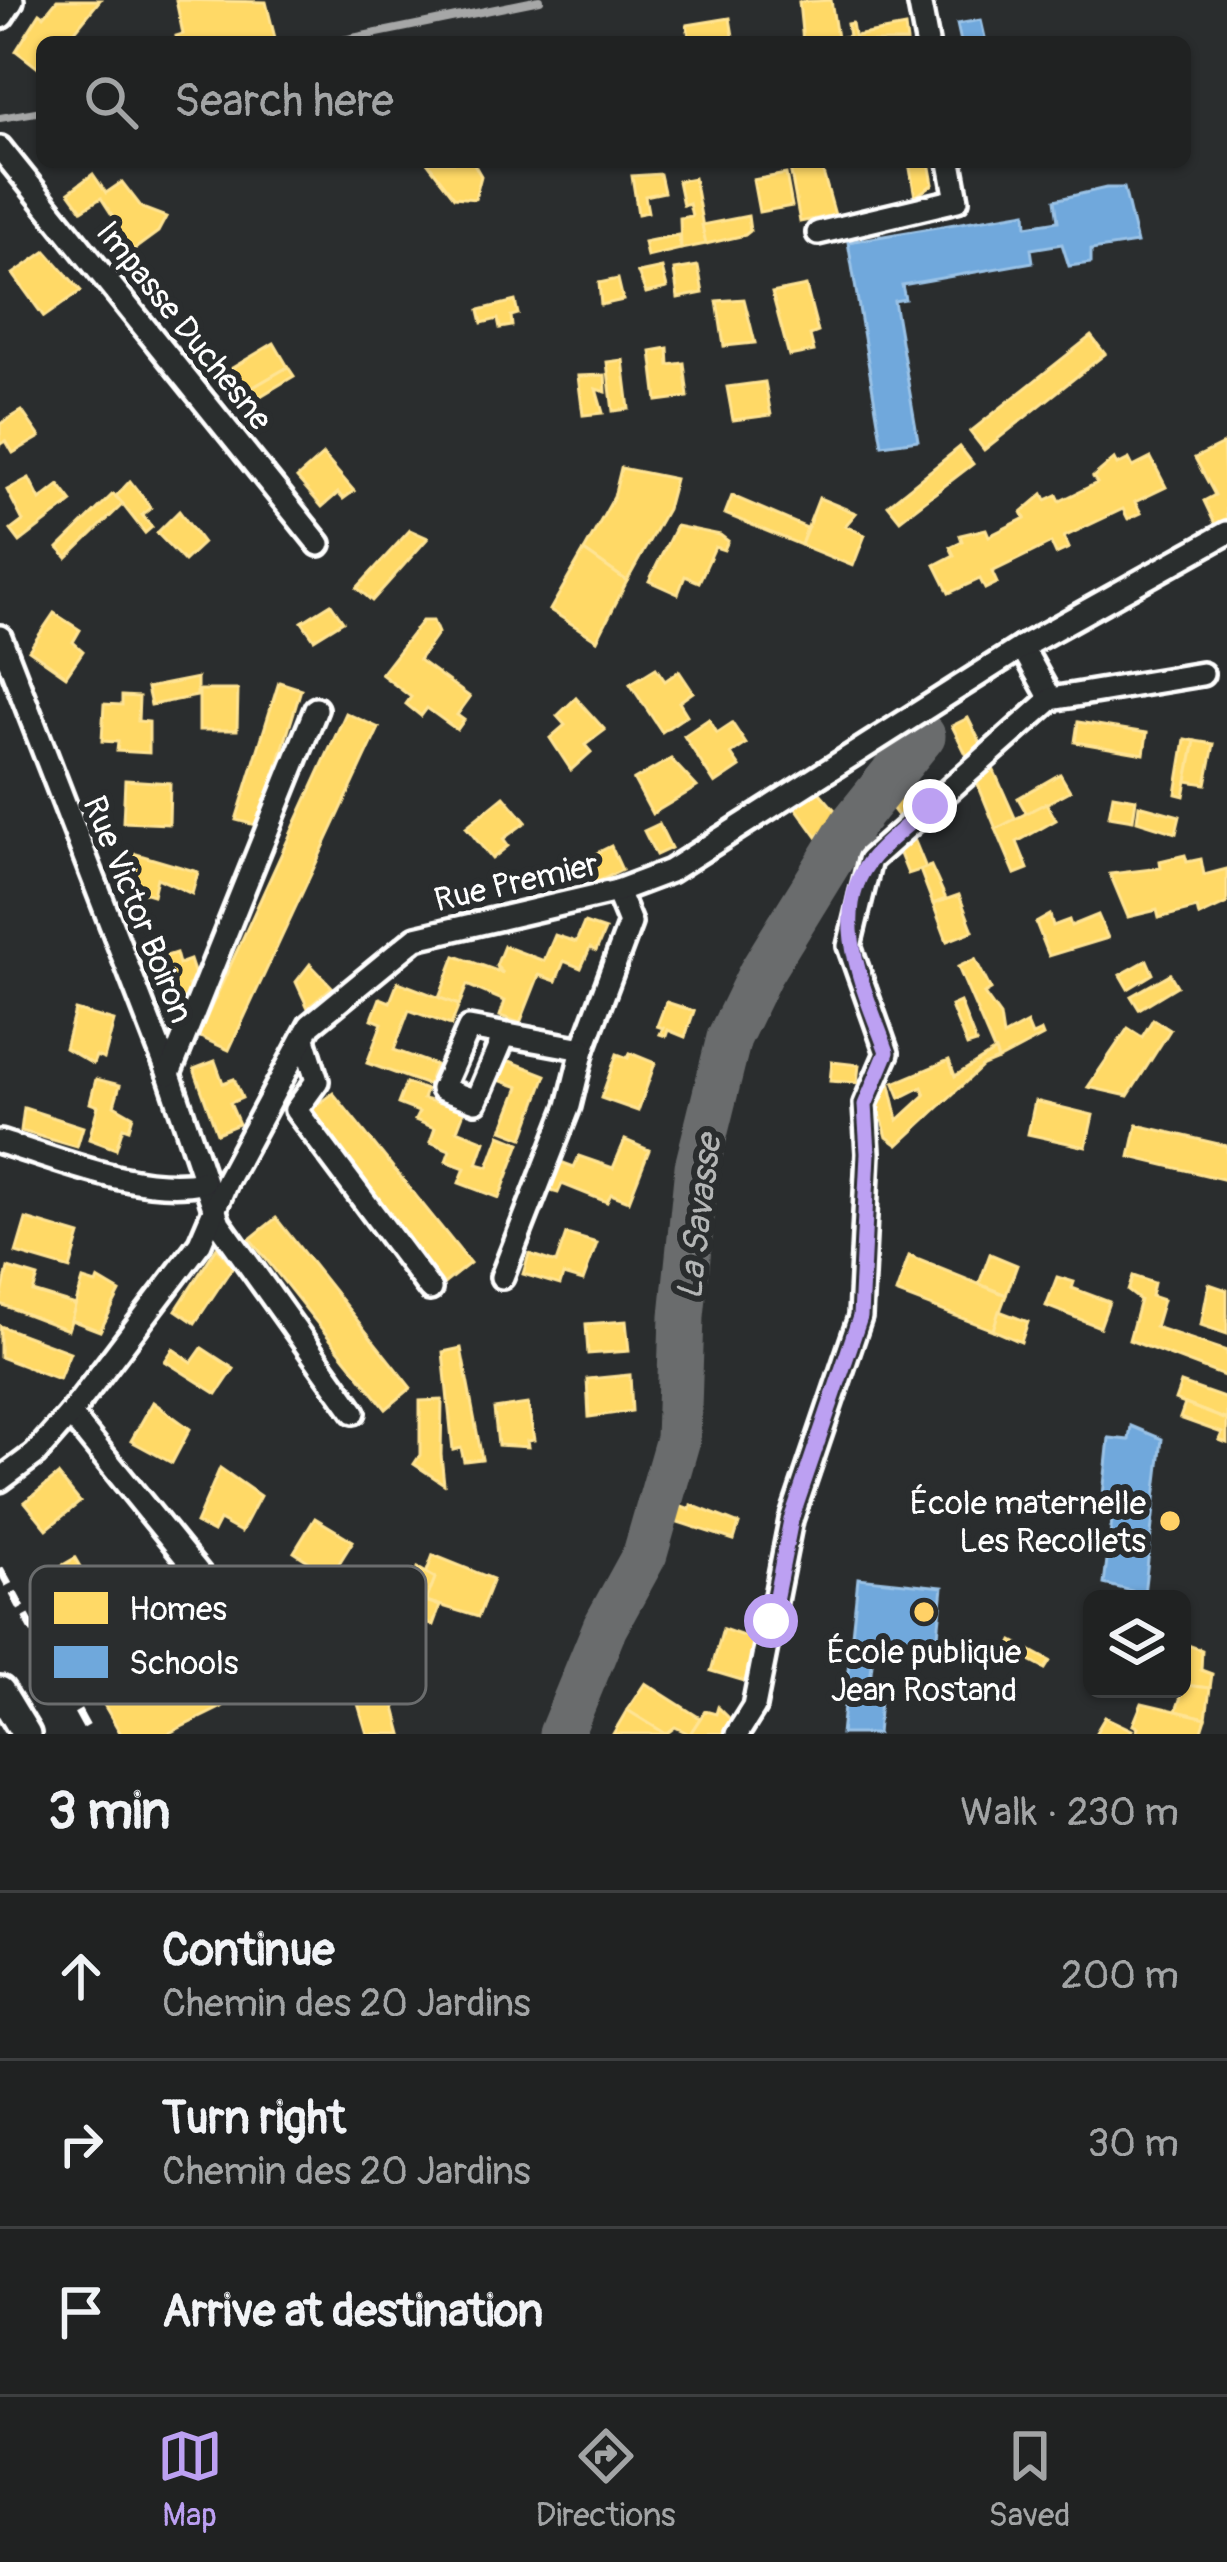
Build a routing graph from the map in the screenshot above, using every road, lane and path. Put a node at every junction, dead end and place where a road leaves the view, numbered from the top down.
1 (9, 0) edge
2 (919, 0) edge
3 (0, 14) edge
4 (926, 36) edge
5 (0, 148) edge
6 (951, 168) edge
7 (818, 232) dead end
8 (1227, 533) edge
9 (320, 544) dead end
10 (0, 638) edge
11 (1022, 647) junction
12 (1202, 674) dead end
13 (1051, 699) junction
14 (316, 709) dead end
15 (617, 891) junction
16 (503, 1039) dead end
17 (305, 1042) junction
18 (584, 1049) junction
19 (169, 1074) junction
20 (0, 1142) edge
21 (203, 1182) junction
22 (216, 1205) junction
23 (502, 1277) dead end
24 (430, 1289) dead end
25 (354, 1412) dead end
26 (70, 1414) junction
27 (0, 1480) edge
28 (193, 1566) edge
29 (0, 1691) edge
30 (26, 1734) edge
31 (736, 1734) edge

1 - 3 main road
2 - 4 street
5 - 9 street, Impasse Duchesne
6 - 7 street
8 - 11 street, Rue Premier
10 - 19 street, Rue Victor Boiron
11 - 13 street
11 - 15 street, Rue Premier
12 - 13 street
13 - 31 street
14 - 19 street
15 - 17 street, Rue Premier
15 - 18 street
16 - 18 street
17 - 22 street, Rue Premier
17 - 24 street
18 - 23 street
19 - 21 street, Rue Victor Boiron
20 - 21 street
21 - 22 street, Rue Victor Boiron
22 - 25 street, Rue Victor Boiron
22 - 26 street, Rue Premier
26 - 27 street, Rue Premier
26 - 28 street
29 - 30 main road

